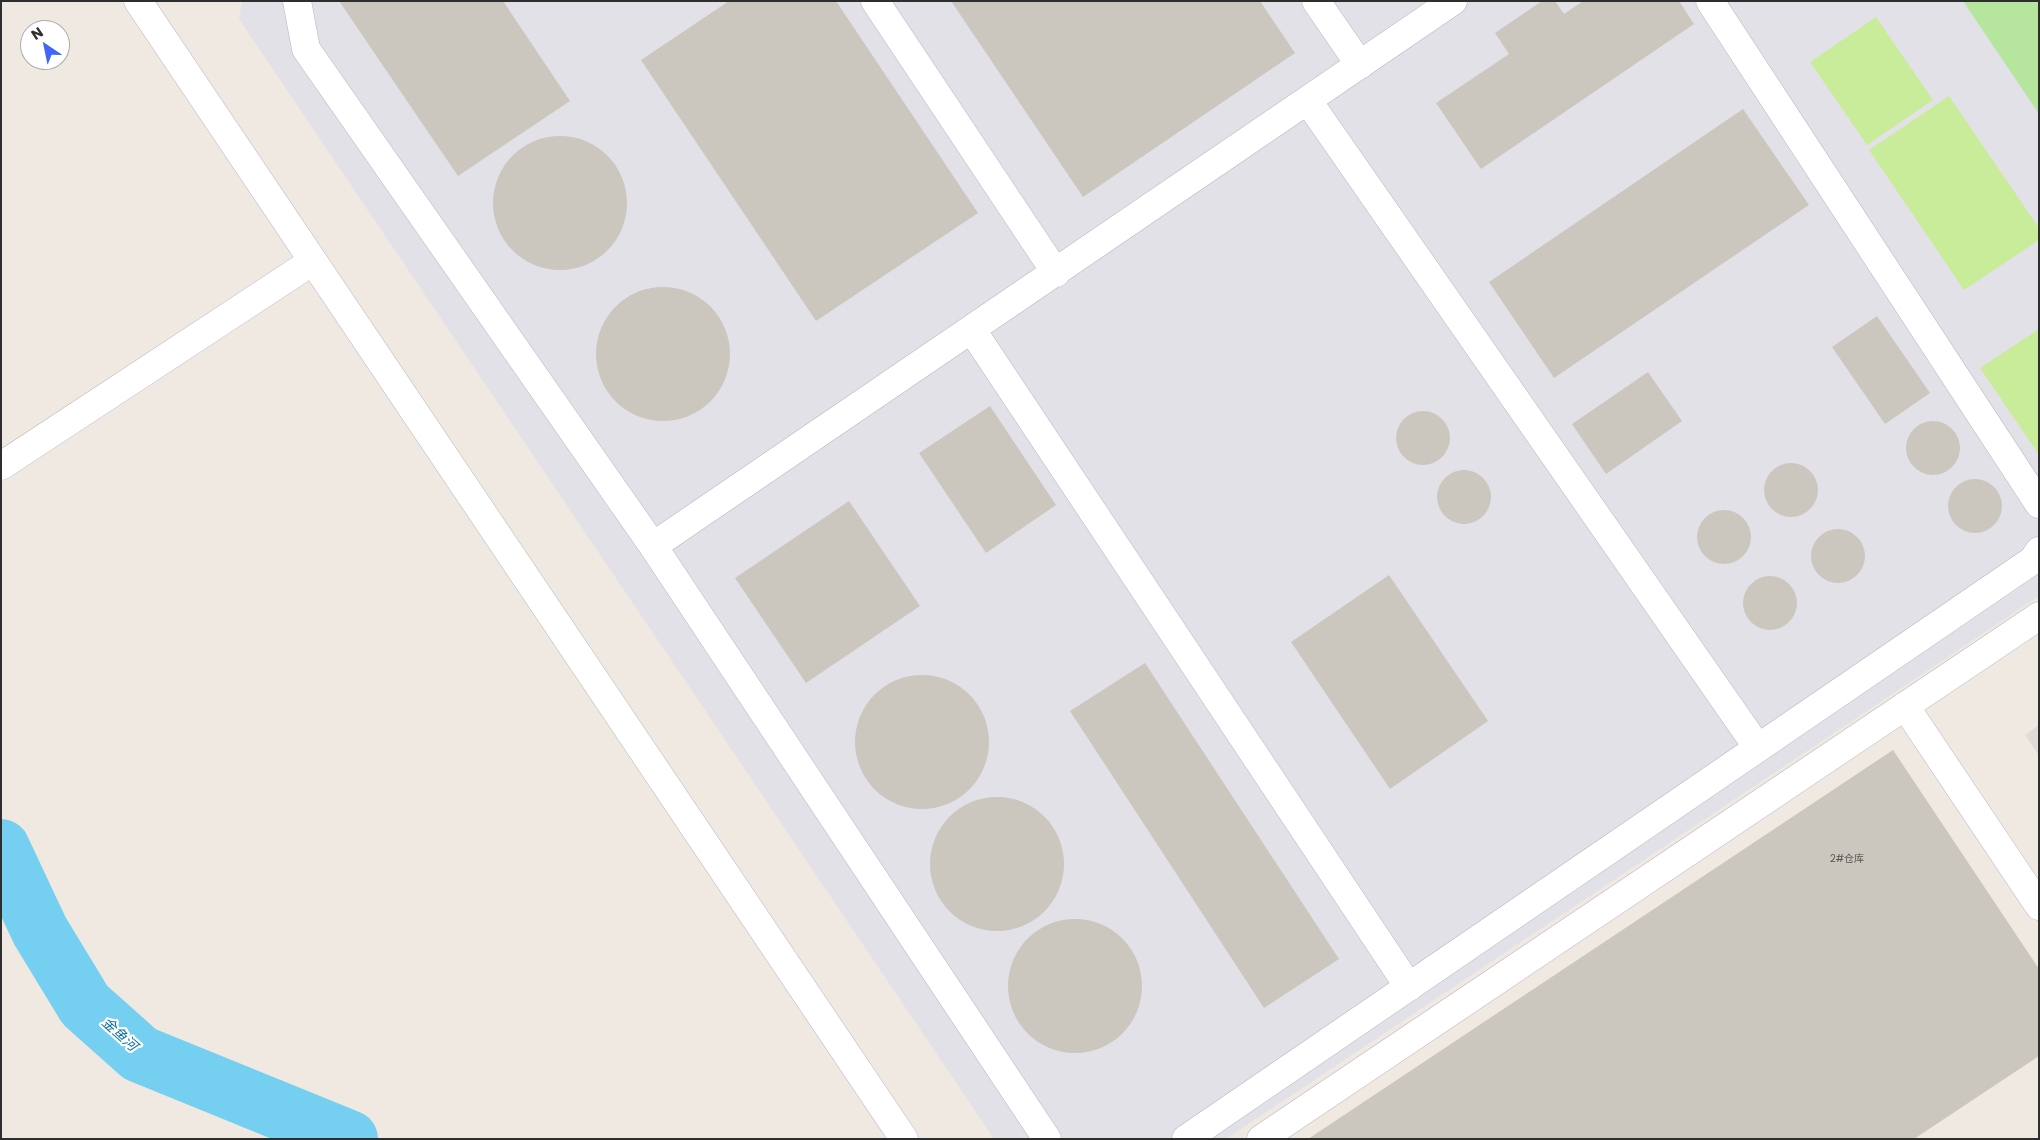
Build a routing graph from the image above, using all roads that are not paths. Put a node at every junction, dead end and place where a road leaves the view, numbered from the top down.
1 (138, 1) edge
2 (297, 1) edge
3 (875, 1) edge
4 (1316, 1) edge
5 (1453, 1) edge
6 (1710, 1) edge
7 (1360, 65) junction
8 (1308, 101) junction
9 (313, 261) junction
10 (1056, 272) junction
11 (972, 330) junction
12 (1, 466) edge
13 (2039, 504) edge
14 (653, 546) junction
15 (2039, 551) edge
16 (2039, 616) edge
17 (1905, 706) junction
18 (1758, 748) junction
19 (2039, 906) edge
20 (1409, 987) junction
21 (904, 1139) edge
22 (1047, 1139) edge
23 (1186, 1139) edge
24 (1261, 1139) edge

1 - 9 street
2 - 14 street
3 - 10 street
4 - 7 street
5 - 7 street
6 - 13 street
7 - 8 street
8 - 10 street
8 - 18 street
9 - 12 street
9 - 21 street
10 - 11 street
11 - 14 street
11 - 20 street
14 - 22 street
15 - 18 street
16 - 17 street
17 - 19 street
17 - 24 street
18 - 20 street
20 - 23 street

